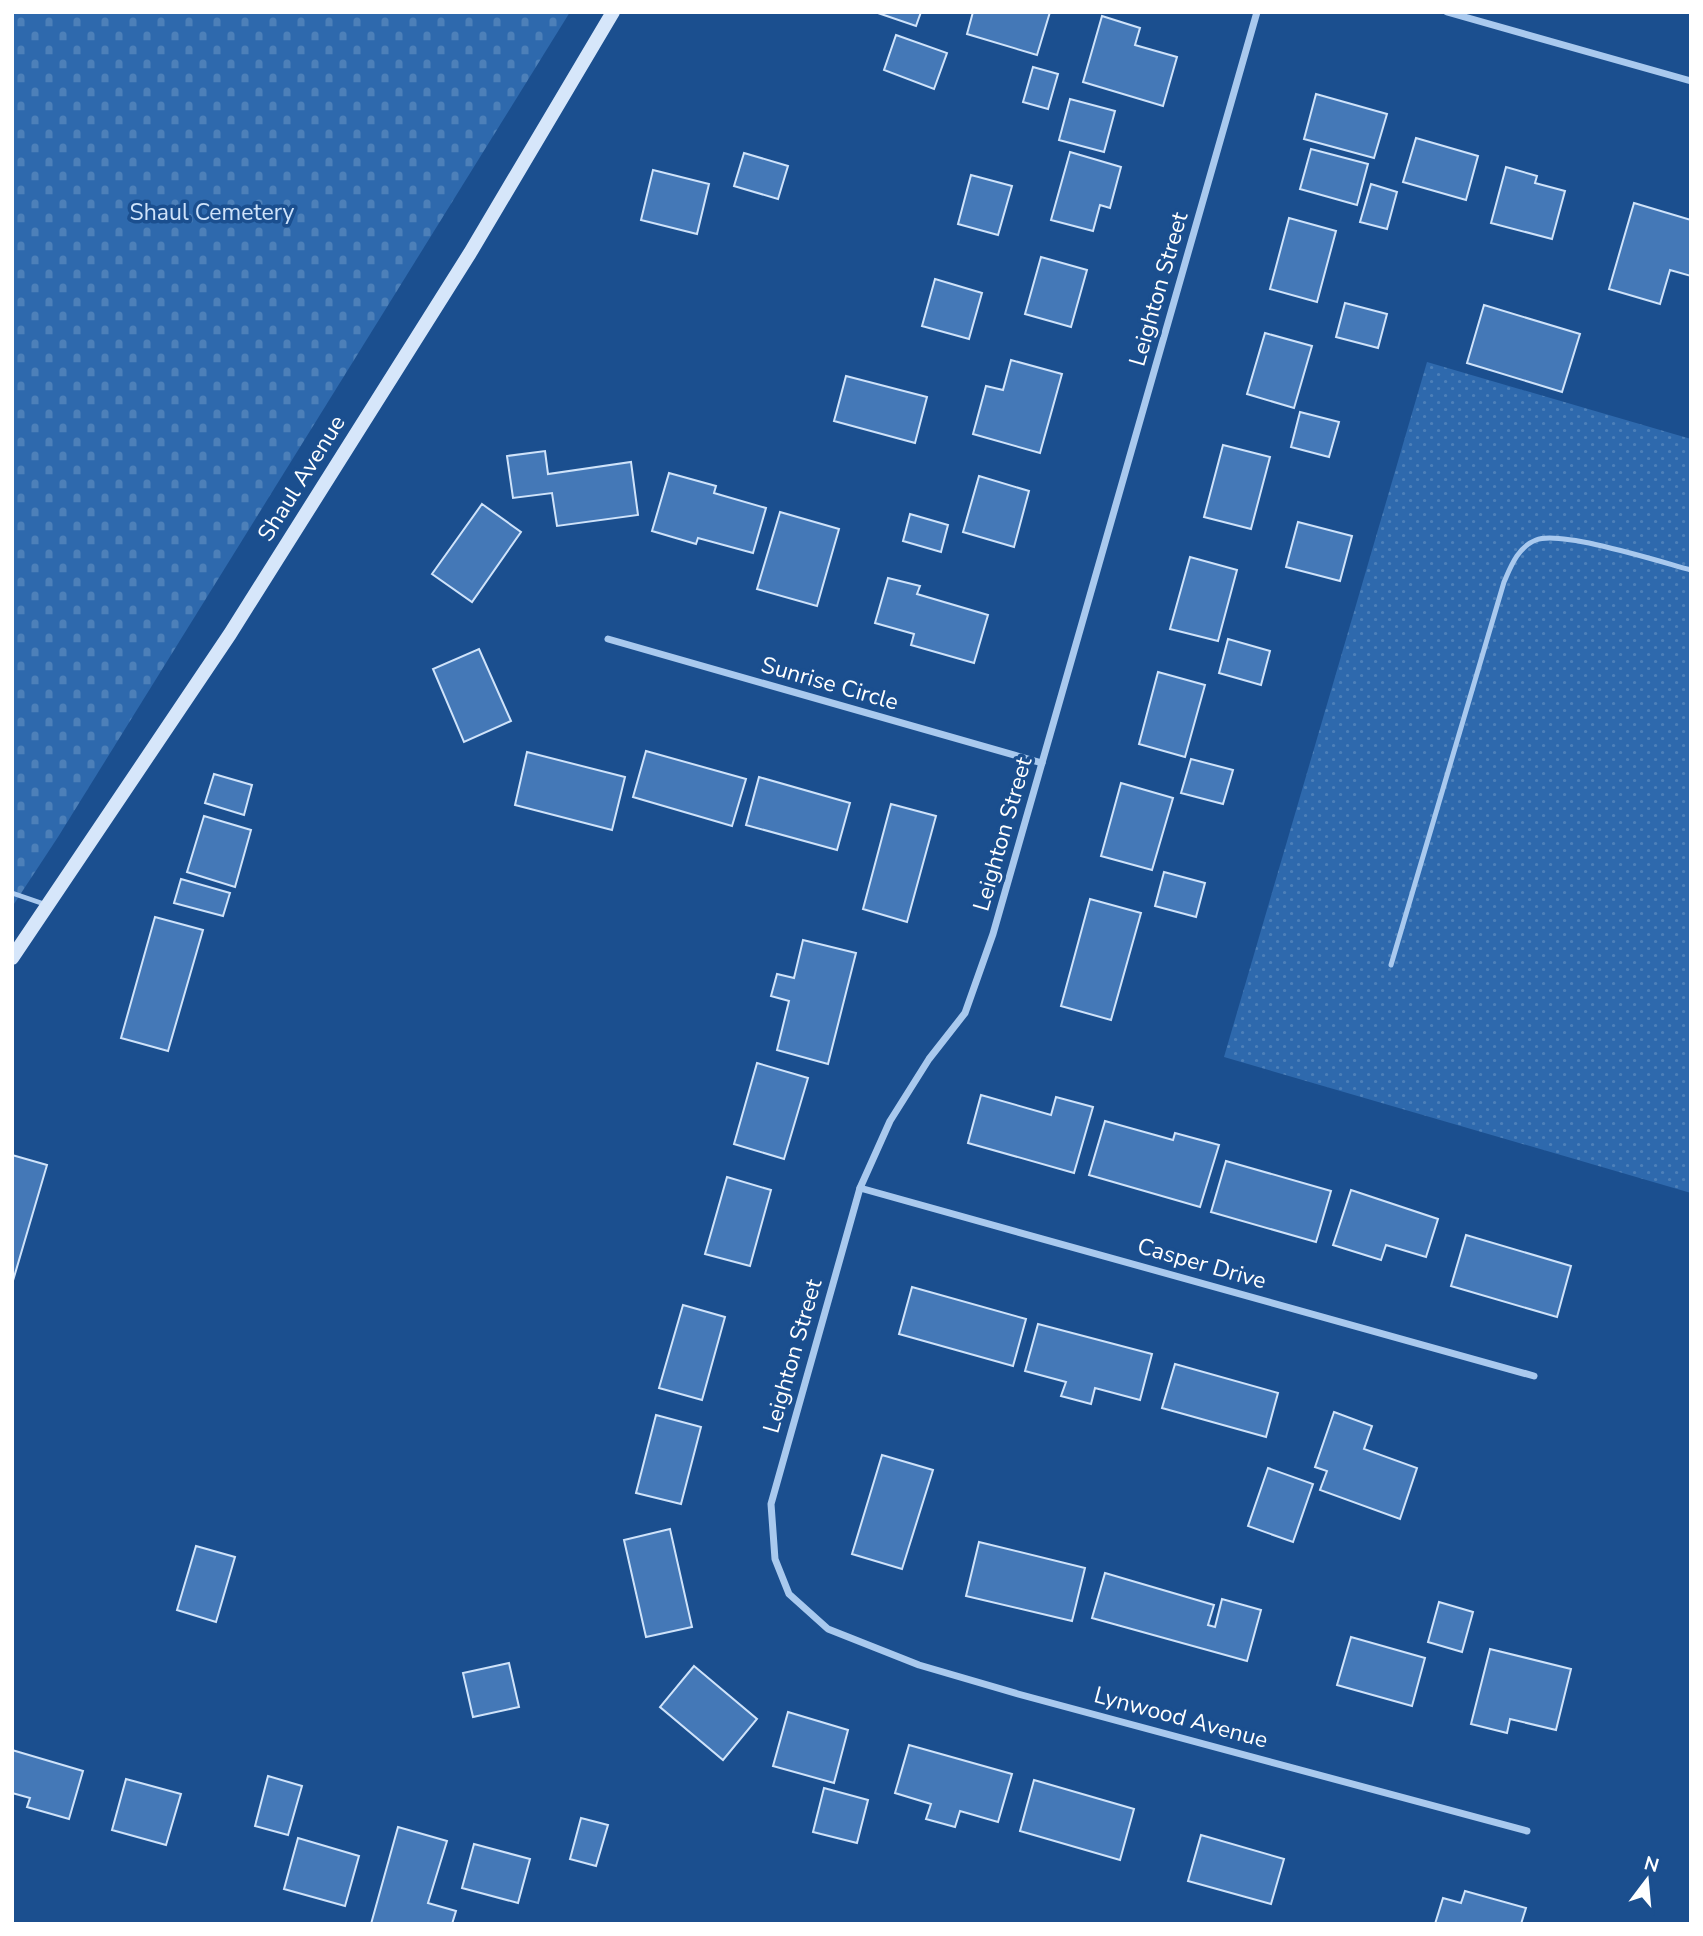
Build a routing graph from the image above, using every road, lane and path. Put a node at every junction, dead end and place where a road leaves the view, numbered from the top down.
1 (613, 12) edge
2 (1257, 12) edge
3 (1447, 12) edge
4 (1691, 80) edge
5 (1691, 570) edge
6 (608, 639) dead end
7 (1042, 763) junction
8 (12, 893) edge
9 (47, 905) junction
10 (12, 958) edge
11 (1391, 965) dead end
12 (860, 1188) junction
13 (1534, 1376) dead end
14 (828, 1629) joint
15 (1527, 1831) dead end

1 - 9 main road, Shaul Avenue
2 - 7 street, Leighton Street
3 - 4 street
5 - 11 lane
6 - 7 street, Sunrise Circle
7 - 12 street, Leighton Street
8 - 9 lane
9 - 10 main road, Shaul Avenue
12 - 13 street, Casper Drive
12 - 14 street, Leighton Street
14 - 15 street, Lynwood Avenue

